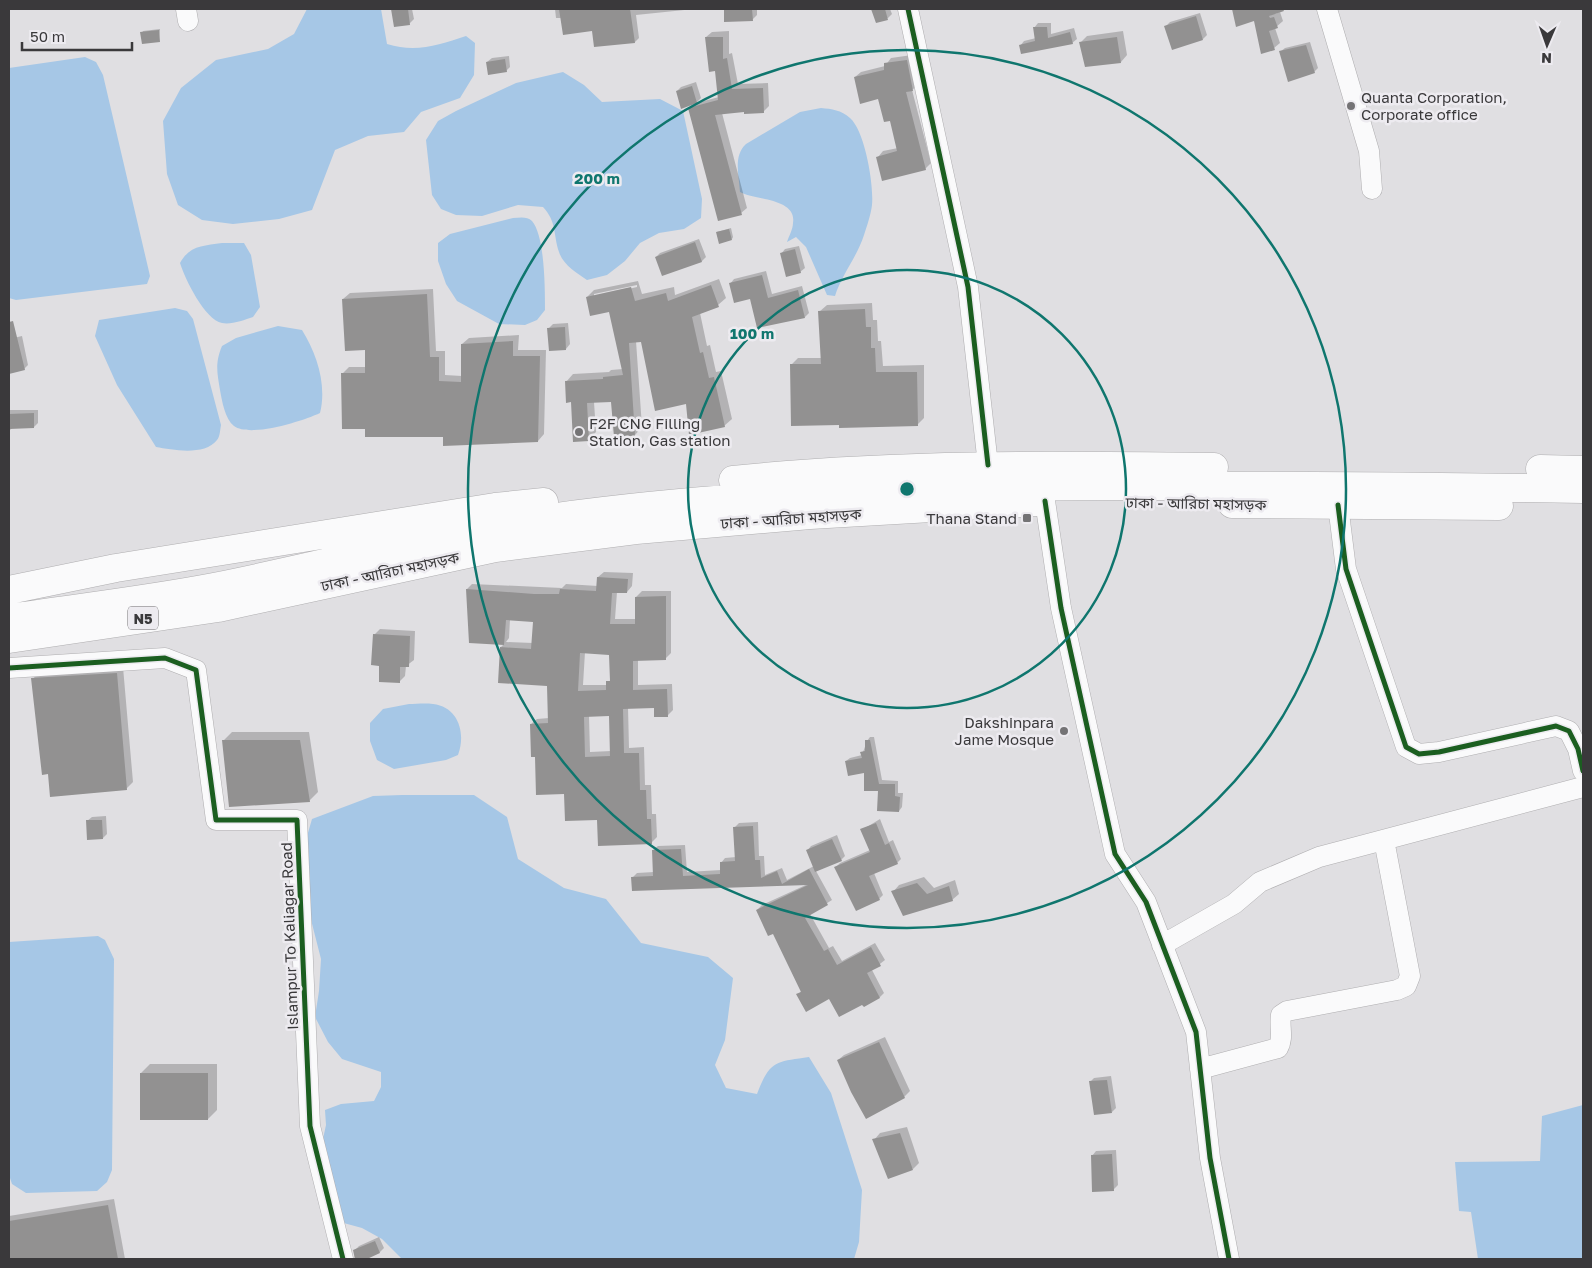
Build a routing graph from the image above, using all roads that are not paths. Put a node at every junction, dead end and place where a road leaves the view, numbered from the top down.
1 (908, 9) edge
2 (1326, 9) edge
3 (1372, 189) dead end
4 (988, 464) junction
5 (1583, 470) edge
6 (1583, 489) edge
7 (1045, 501) junction
8 (1338, 505) junction
9 (1583, 507) edge
10 (9, 590) edge
11 (217, 597) junction
12 (9, 618) edge
13 (9, 639) edge
14 (9, 668) edge
15 (1583, 771) edge
16 (1583, 787) edge
17 (1384, 840) junction
18 (1162, 945) junction
19 (1200, 1069) junction
20 (343, 1259) edge
21 (1229, 1259) edge

1 - 4 street
2 - 3 street
4 - 5 highway
4 - 10 highway
6 - 11 highway, N5
7 - 8 highway, ঢাকা - আরিচা মহাসড়ক / N5
7 - 11 highway, ঢাকা - আরিচা মহাসড়ক / N5
7 - 18 street
8 - 9 highway, ঢাকা - আরিচা মহাসড়ক / N5
8 - 15 street
11 - 12 highway, N5
11 - 13 highway, ঢাকা - আরিচা মহাসড়ক / N5
14 - 20 street, Islampur To Kaliagar Road
16 - 17 street
17 - 18 street
17 - 19 street
18 - 19 street
19 - 21 street

